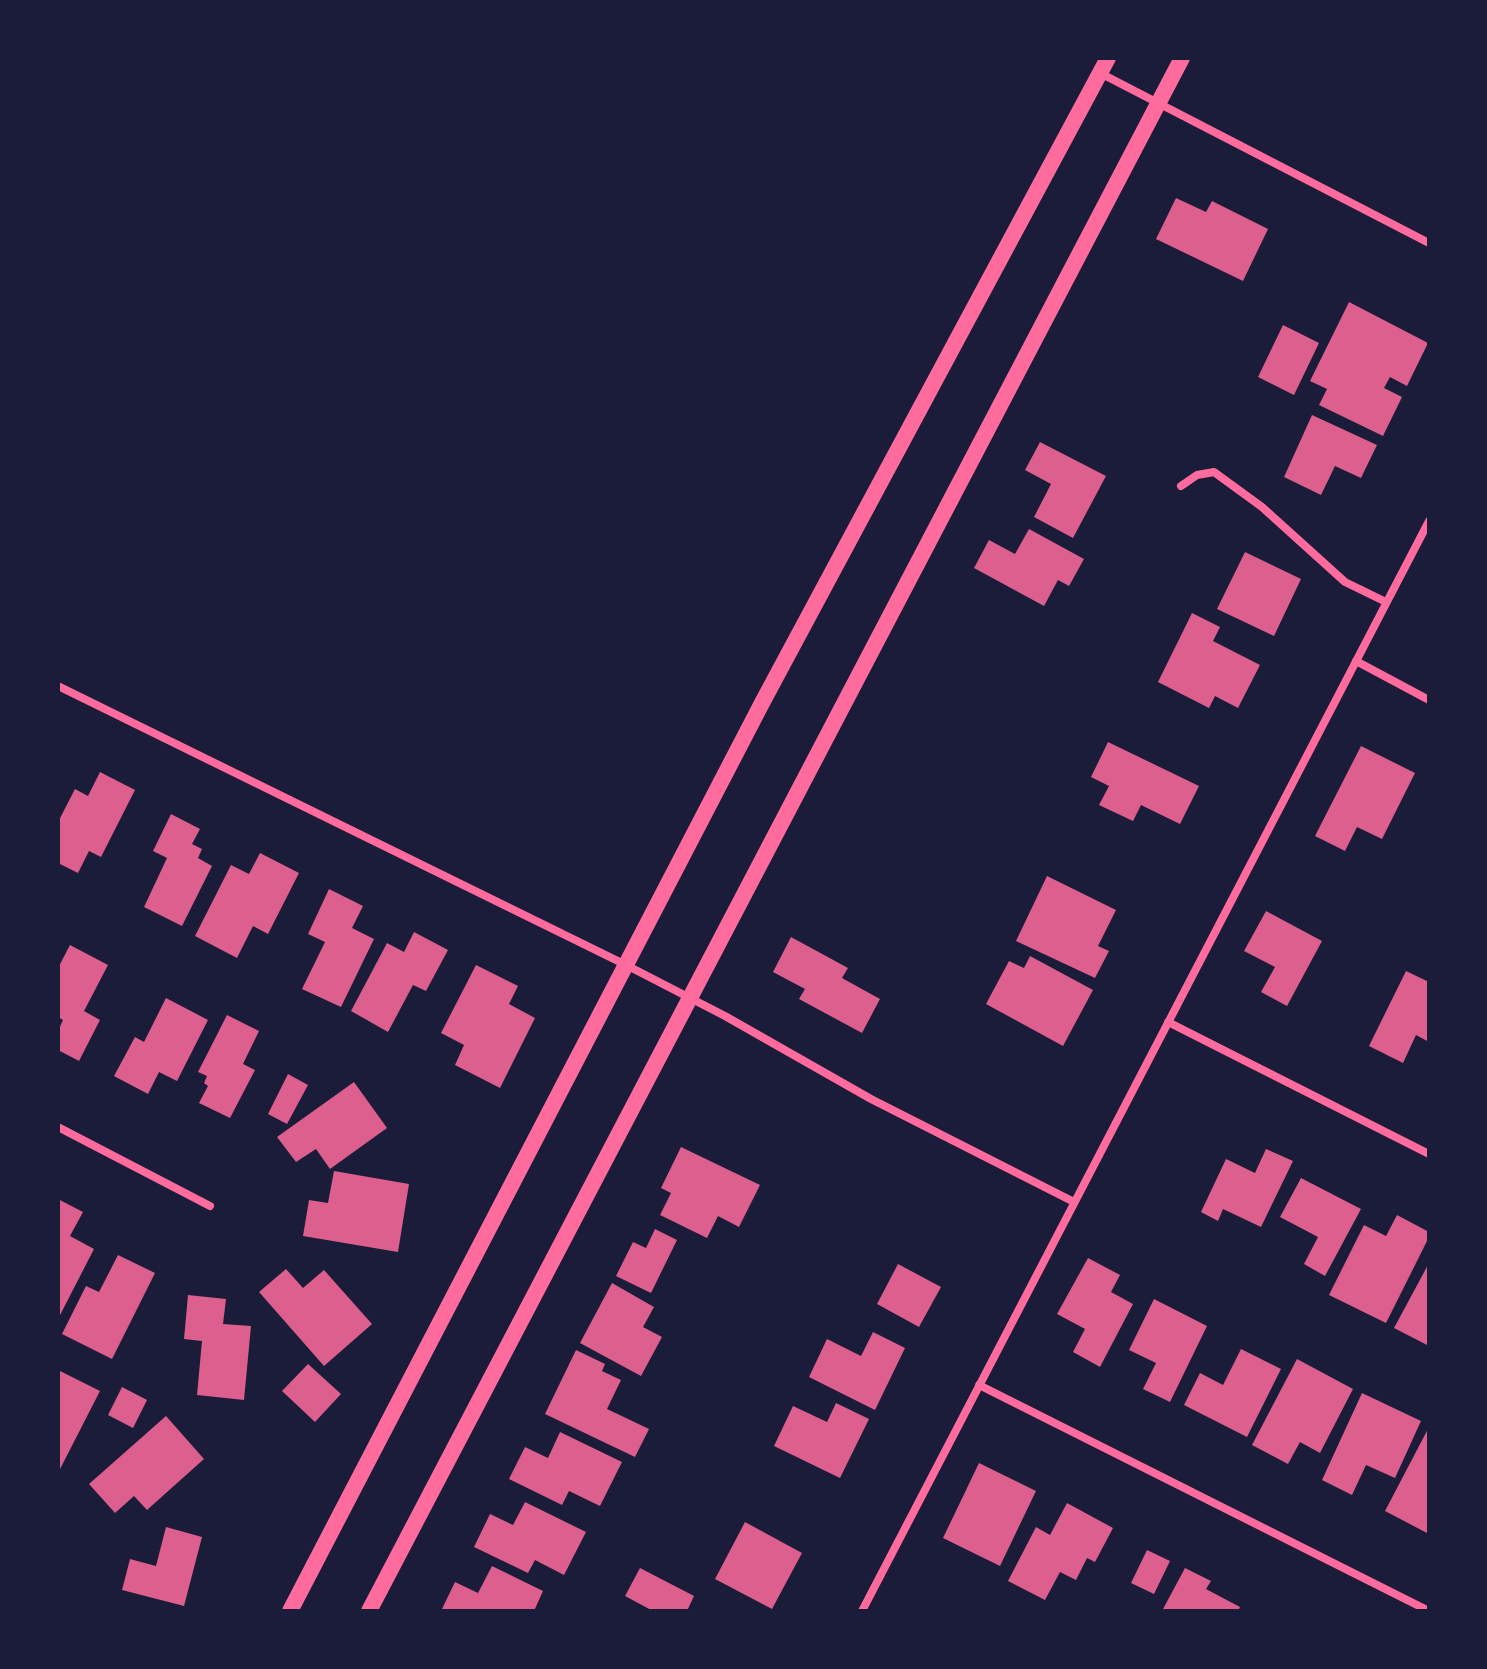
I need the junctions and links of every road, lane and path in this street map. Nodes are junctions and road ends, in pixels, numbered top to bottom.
1 (1182, 58) edge
2 (1104, 65) edge
3 (1158, 102) junction
4 (1429, 243) edge
5 (1181, 486) dead end
6 (1429, 521) edge
7 (1386, 602) junction
8 (1356, 661) junction
9 (58, 686) edge
10 (1429, 700) edge
11 (626, 965) junction
12 (689, 999) junction
13 (1168, 1022) junction
14 (58, 1127) edge
15 (1429, 1154) edge
16 (1074, 1202) junction
17 (210, 1206) dead end
18 (979, 1385) junction
19 (290, 1611) edge
20 (369, 1611) edge
21 (862, 1611) edge
22 (1429, 1611) edge

1 - 3 main road
2 - 3 street
2 - 11 main road
3 - 4 street
3 - 12 main road
5 - 7 street
6 - 7 street
7 - 8 street
8 - 10 street
8 - 13 street
9 - 11 street
11 - 12 street
11 - 19 main road
12 - 16 street
12 - 20 main road
13 - 15 street
13 - 16 street
14 - 17 street
16 - 18 street
18 - 21 street
18 - 22 street

